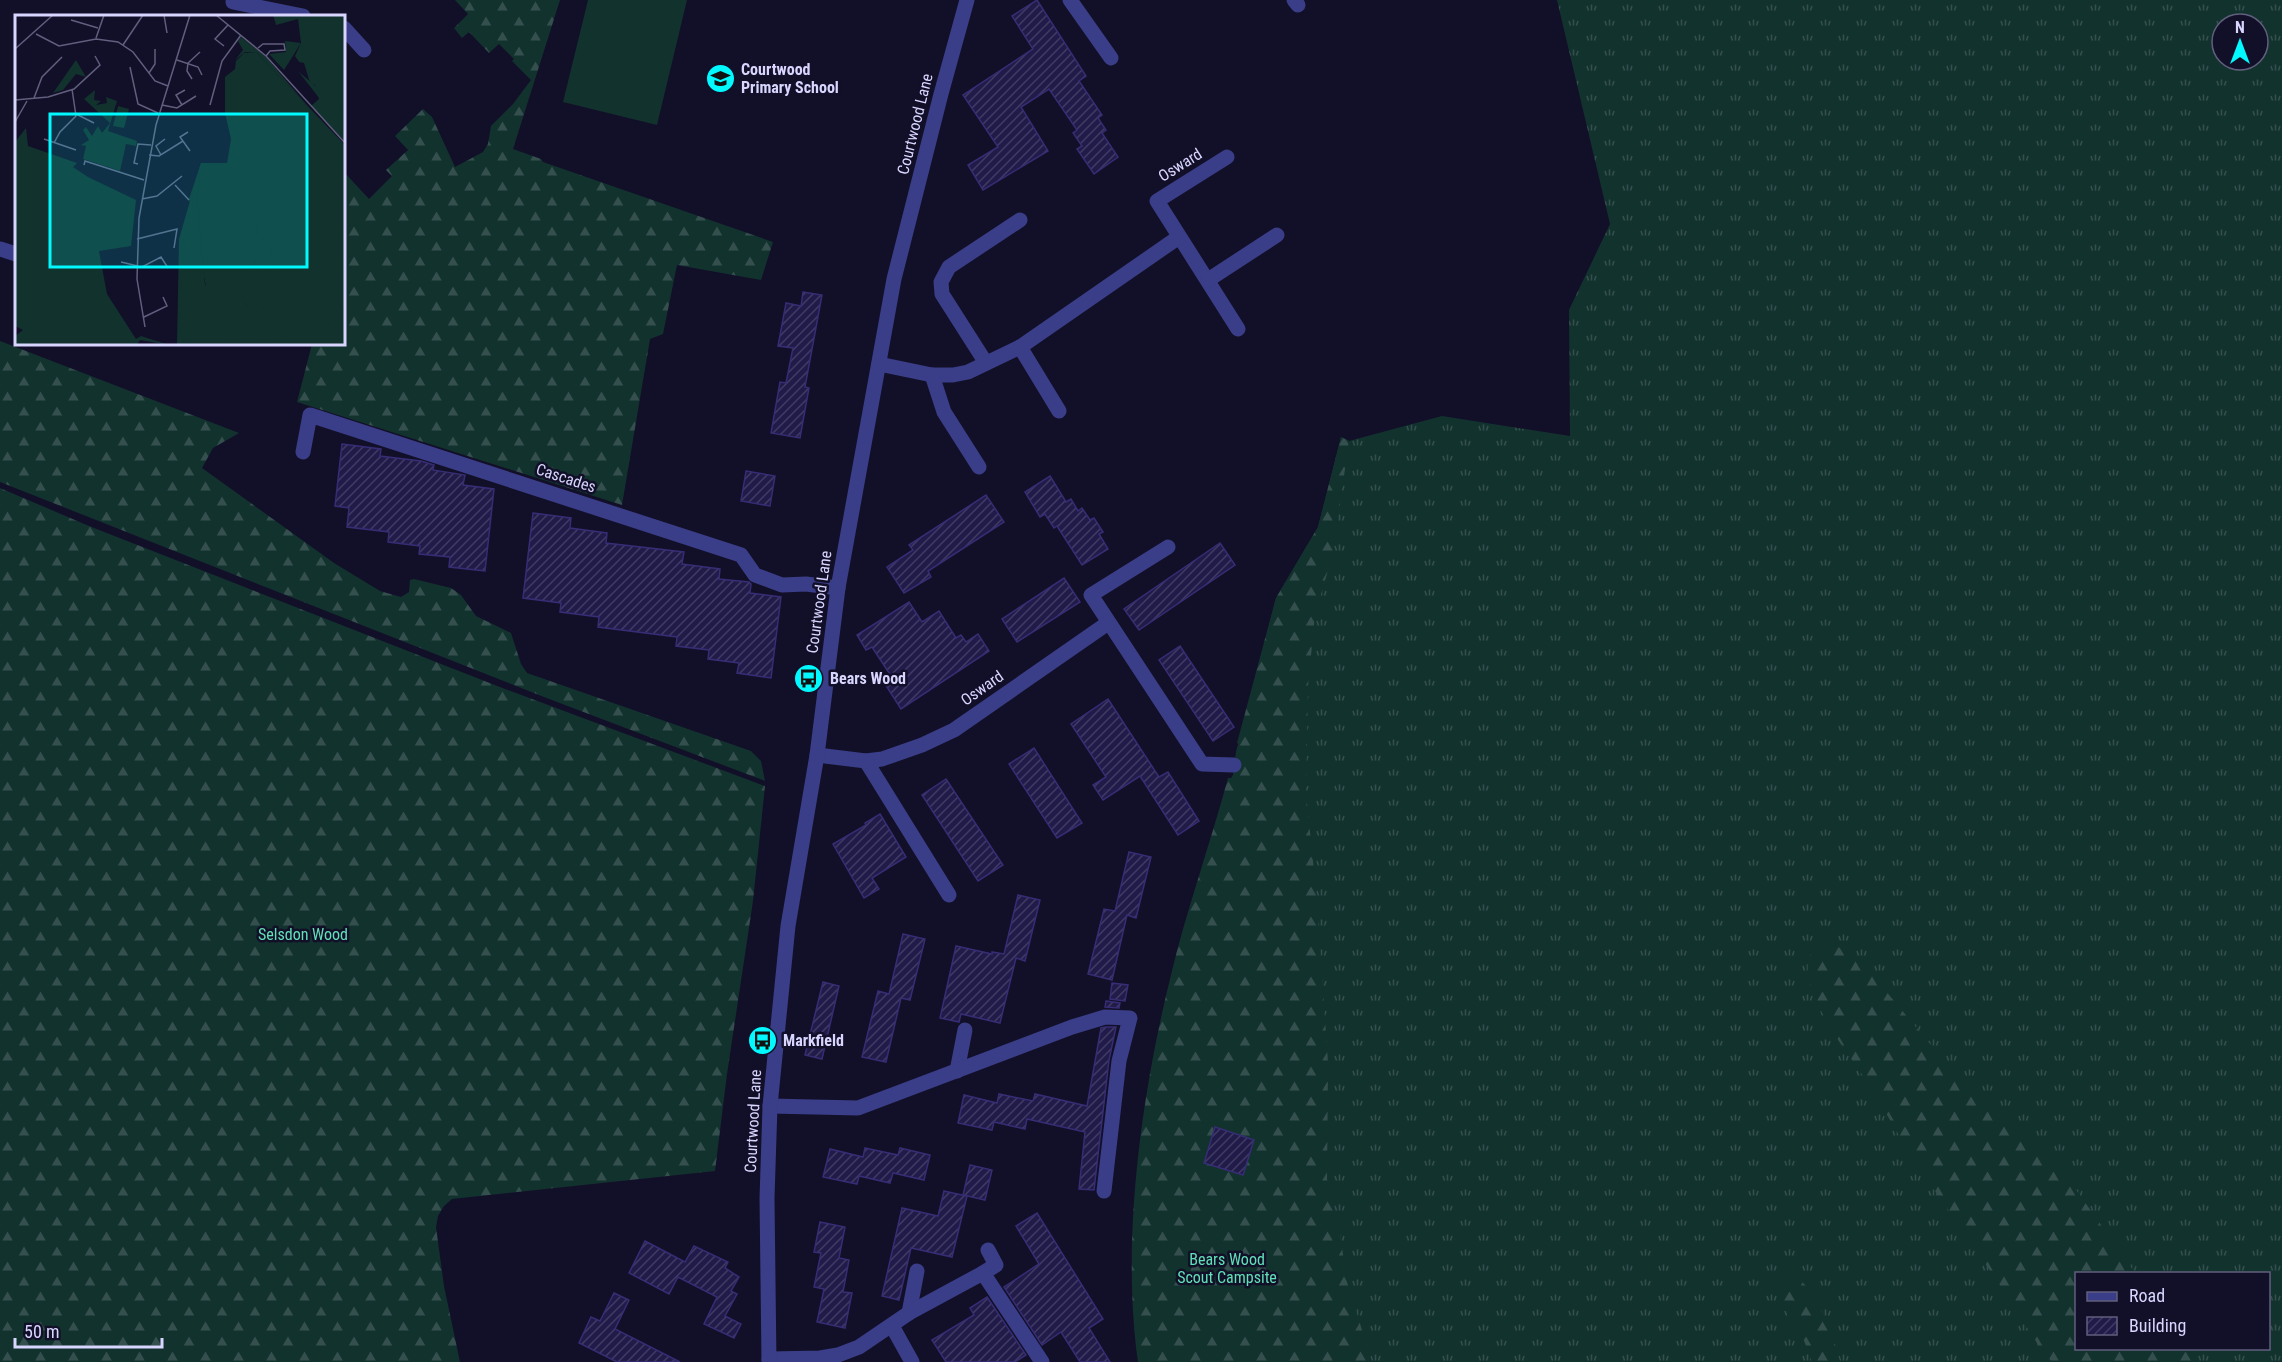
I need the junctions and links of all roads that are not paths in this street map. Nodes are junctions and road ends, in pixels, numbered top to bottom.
1 (967, 0) edge
2 (1070, 0) edge
3 (232, 6) edge
4 (296, 15) edge
5 (345, 29) edge
6 (364, 50) dead end
7 (1111, 58) dead end
8 (1227, 157) dead end
9 (1020, 220) dead end
10 (1277, 235) dead end
11 (1179, 237) junction
12 (0, 249) edge
13 (15, 254) edge
14 (1208, 280) junction
15 (1238, 329) dead end
16 (1020, 347) junction
17 (986, 363) junction
18 (879, 364) junction
19 (932, 375) junction
20 (1059, 411) dead end
21 (303, 452) dead end
22 (979, 467) dead end
23 (1168, 547) dead end
24 (838, 588) junction
25 (1108, 623) junction
26 (817, 755) junction
27 (866, 761) junction
28 (1234, 765) dead end
29 (949, 895) dead end
30 (965, 1030) dead end
31 (957, 1071) junction
32 (770, 1106) junction
33 (1104, 1191) dead end
34 (988, 1250) dead end
35 (917, 1270) dead end
36 (983, 1273) junction
37 (909, 1312) junction
38 (892, 1326) junction
39 (769, 1360) edge
40 (820, 1360) edge
41 (912, 1362) edge
42 (1042, 1362) edge

1 - 18 street, Courtwood Lane
2 - 7 street
3 - 4 street
5 - 6 street
8 - 11 street, Osward
9 - 17 street
10 - 14 street
11 - 14 street, Osward
11 - 16 street
12 - 13 street
14 - 15 street, Osward
16 - 17 street
16 - 20 street
17 - 19 street
18 - 19 street
18 - 24 street, Courtwood Lane
19 - 22 street
21 - 24 street, Cascades
23 - 25 street
24 - 26 street, Courtwood Lane
25 - 27 street, Osward
25 - 28 street
26 - 27 street, Osward
26 - 32 street, Courtwood Lane
27 - 29 street
30 - 31 street
31 - 32 street
31 - 33 street
32 - 39 street, Courtwood Lane
34 - 36 street
35 - 37 street
36 - 37 street
36 - 42 street
37 - 38 street
38 - 40 street
38 - 41 street
39 - 40 street

